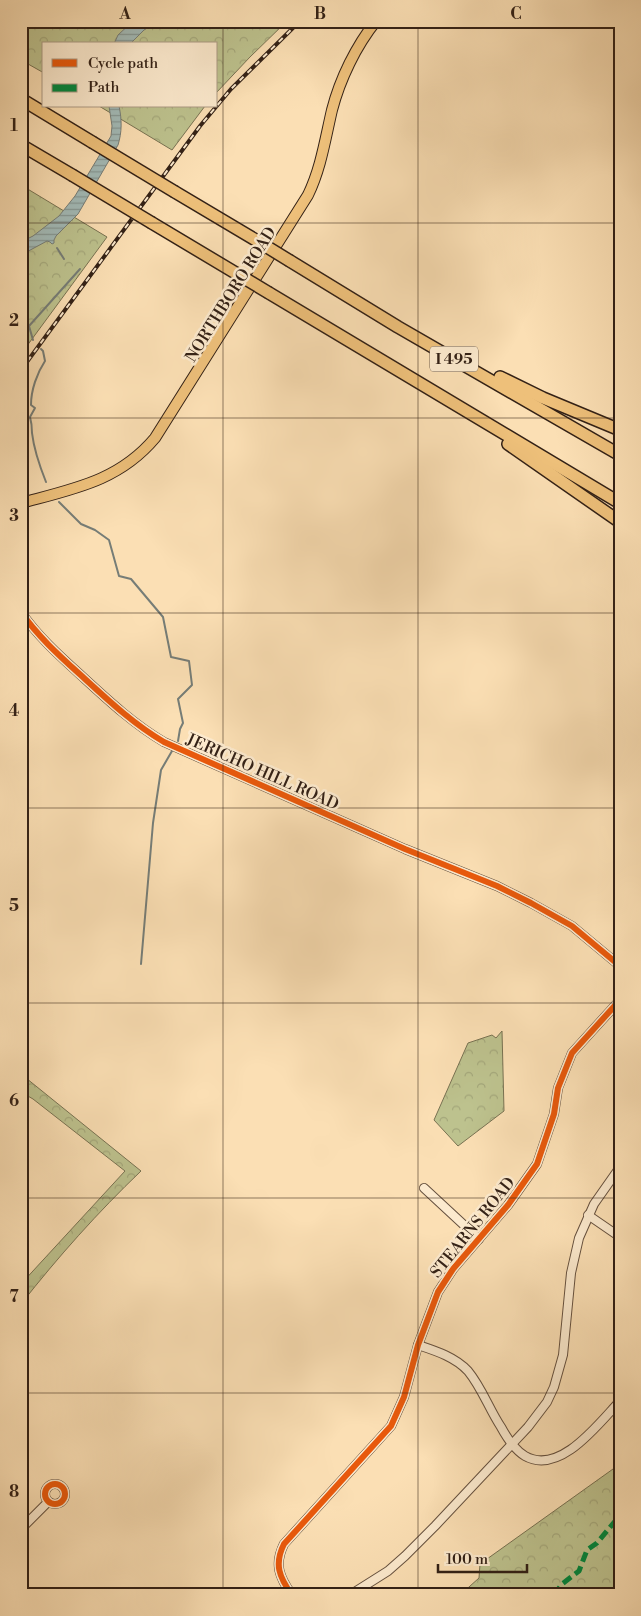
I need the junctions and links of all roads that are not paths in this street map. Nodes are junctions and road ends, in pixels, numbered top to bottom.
1 (376, 21) edge
2 (21, 99) edge
3 (21, 145) edge
4 (398, 327) junction
5 (429, 388) junction
6 (620, 430) edge
7 (620, 455) edge
8 (21, 503) edge
9 (620, 503) edge
10 (620, 522) edge
11 (21, 612) edge
12 (620, 966) edge
13 (620, 1000) edge
14 (620, 1167) edge
15 (21, 1180) edge
16 (424, 1188) dead end
17 (21, 1194) edge
18 (588, 1215) junction
19 (620, 1237) edge
20 (479, 1239) junction
21 (418, 1345) junction
22 (620, 1401) edge
23 (512, 1444) junction
24 (48, 1502) dead end
25 (21, 1529) edge
26 (292, 1595) edge
27 (350, 1595) edge

1 - 8 main road, NORTHBORO ROAD
2 - 4 highway, I 495, bridge
3 - 5 highway, I 495, bridge
4 - 6 highway
4 - 7 highway, I 495
5 - 9 highway, I 495
5 - 10 highway
11 - 12 street, JERICHO HILL ROAD
13 - 20 street, STEARNS ROAD
14 - 18 street
15 - 17 street
16 - 20 street
18 - 19 street
18 - 23 street
20 - 21 street, STEARNS ROAD
21 - 23 street
21 - 26 street, STEARNS ROAD
22 - 23 street
23 - 27 street
24 - 25 street

